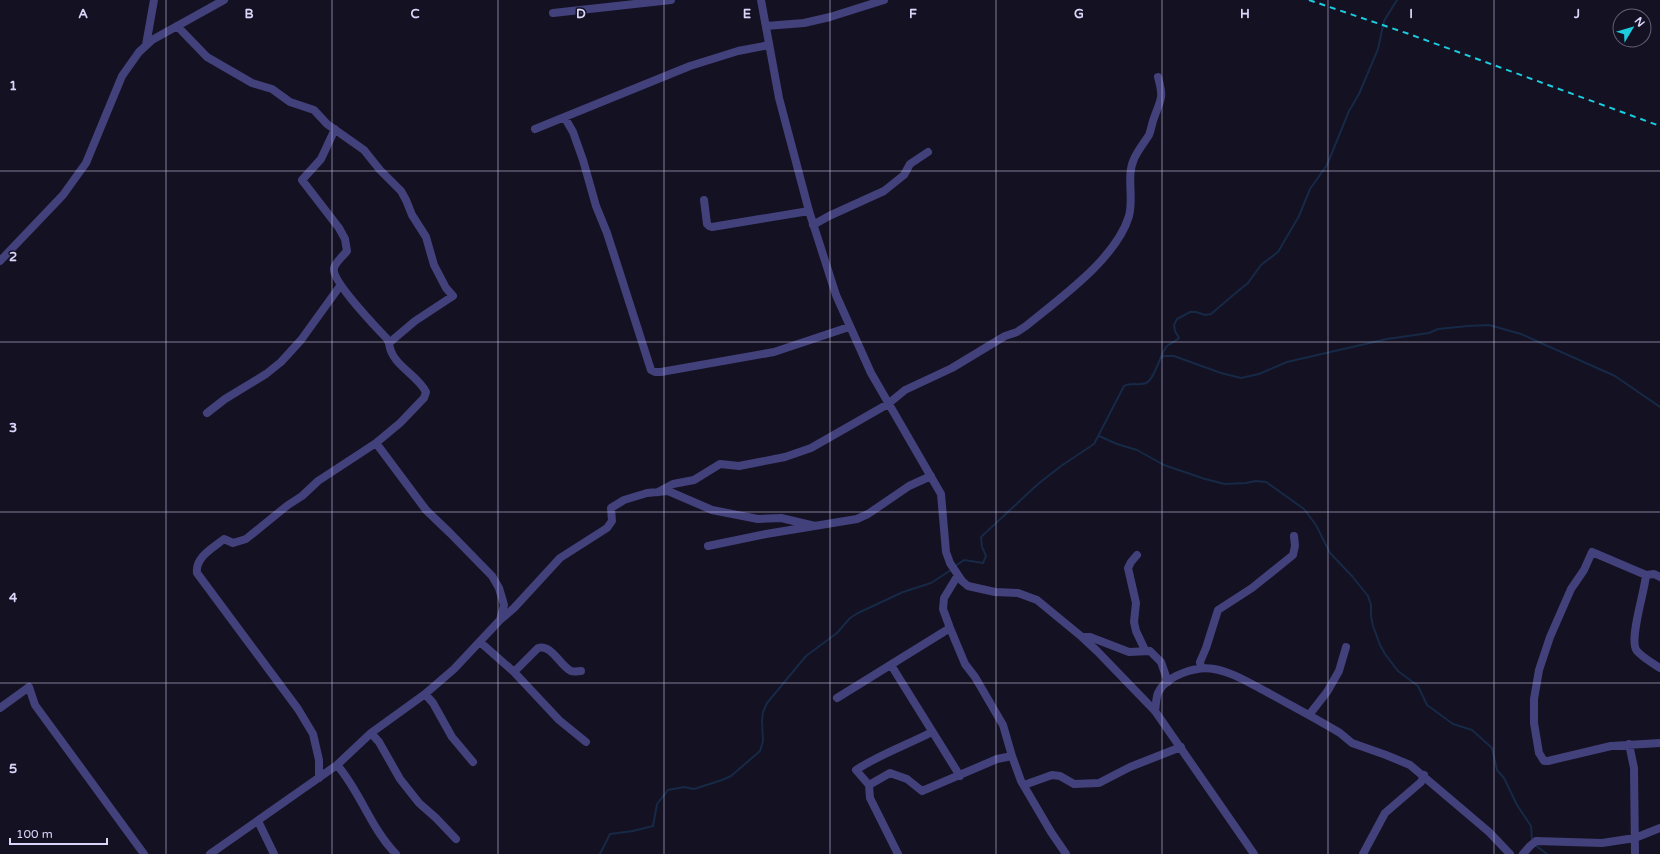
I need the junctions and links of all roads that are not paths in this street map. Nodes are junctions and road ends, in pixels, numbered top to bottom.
1 (154, 0) edge
2 (224, 0) edge
3 (671, 0) edge
4 (760, 0) edge
5 (884, 0) edge
6 (553, 13) dead end
7 (177, 26) junction
8 (766, 26) junction
9 (769, 44) junction
10 (146, 45) junction
11 (1158, 77) dead end
12 (565, 118) junction
13 (335, 129) junction
14 (535, 129) dead end
15 (928, 152) dead end
16 (704, 200) dead end
17 (809, 211) junction
18 (813, 225) junction
19 (0, 261) edge
20 (340, 286) junction
21 (850, 327) junction
22 (389, 344) junction
23 (888, 404) junction
24 (207, 413) dead end
25 (376, 443) junction
26 (931, 476) junction
27 (658, 492) junction
28 (815, 526) junction
29 (1294, 536) dead end
30 (708, 546) dead end
31 (1137, 555) dead end
32 (955, 569) junction
33 (1646, 575) junction
34 (1660, 576) edge
35 (500, 620) junction
36 (950, 628) junction
37 (1082, 637) junction
38 (480, 642) junction
39 (1346, 647) dead end
40 (1145, 650) junction
41 (891, 665) junction
42 (1201, 668) junction
43 (1660, 668) edge
44 (581, 671) dead end
45 (514, 672) junction
46 (1168, 682) junction
47 (425, 694) junction
48 (837, 698) dead end
49 (0, 708) edge
50 (1155, 711) junction
51 (1309, 715) junction
52 (932, 732) junction
53 (371, 733) junction
54 (586, 742) dead end
55 (1660, 743) edge
56 (1629, 744) junction
57 (1181, 747) junction
58 (1012, 756) junction
59 (472, 762) dead end
60 (337, 765) junction
61 (1424, 775) junction
62 (960, 776) junction
63 (319, 778) junction
64 (869, 785) junction
65 (1024, 785) junction
66 (258, 821) junction
67 (1660, 828) edge
68 (1635, 838) junction
69 (456, 839) dead end
70 (144, 854) edge
71 (210, 854) edge
72 (274, 854) edge
73 (396, 854) edge
74 (898, 854) edge
75 (1066, 854) edge
76 (1254, 854) edge
77 (1363, 854) edge
78 (1510, 854) edge
79 (1523, 854) edge
80 (1635, 854) edge

1 - 10 street
2 - 7 street
3 - 6 street
4 - 8 street
5 - 8 street
7 - 10 street
7 - 13 street
8 - 9 street
9 - 12 street
9 - 17 street
10 - 19 street
11 - 23 street
12 - 14 street
12 - 21 street
13 - 20 street
13 - 22 street
15 - 18 street
16 - 17 street
17 - 18 street
18 - 21 street
20 - 22 street
20 - 24 street
21 - 23 street
22 - 25 street
23 - 26 street
23 - 27 street
25 - 35 street
25 - 63 street
26 - 28 street
26 - 32 street
27 - 28 street
27 - 35 street
28 - 30 street
29 - 42 street
31 - 40 street
32 - 36 street
32 - 37 street
33 - 34 street
33 - 43 street
33 - 56 street
35 - 38 street
36 - 41 street
36 - 58 street
37 - 40 street
37 - 50 street
38 - 45 street
38 - 47 street
39 - 51 street
40 - 46 street
41 - 48 street
41 - 52 street
42 - 46 street
42 - 51 street
44 - 45 street
45 - 54 street
46 - 50 street
47 - 53 street
47 - 59 street
49 - 70 street
50 - 57 street
51 - 61 street
52 - 62 street
52 - 64 street
53 - 60 street
53 - 69 street
55 - 56 street
56 - 68 street
57 - 65 street
57 - 76 street
58 - 62 street
58 - 65 street
60 - 63 street
60 - 73 street
61 - 77 street
61 - 78 street
62 - 64 street
63 - 66 street
64 - 74 street
65 - 75 street
66 - 71 street
66 - 72 street
67 - 68 street
68 - 79 street
68 - 80 street

